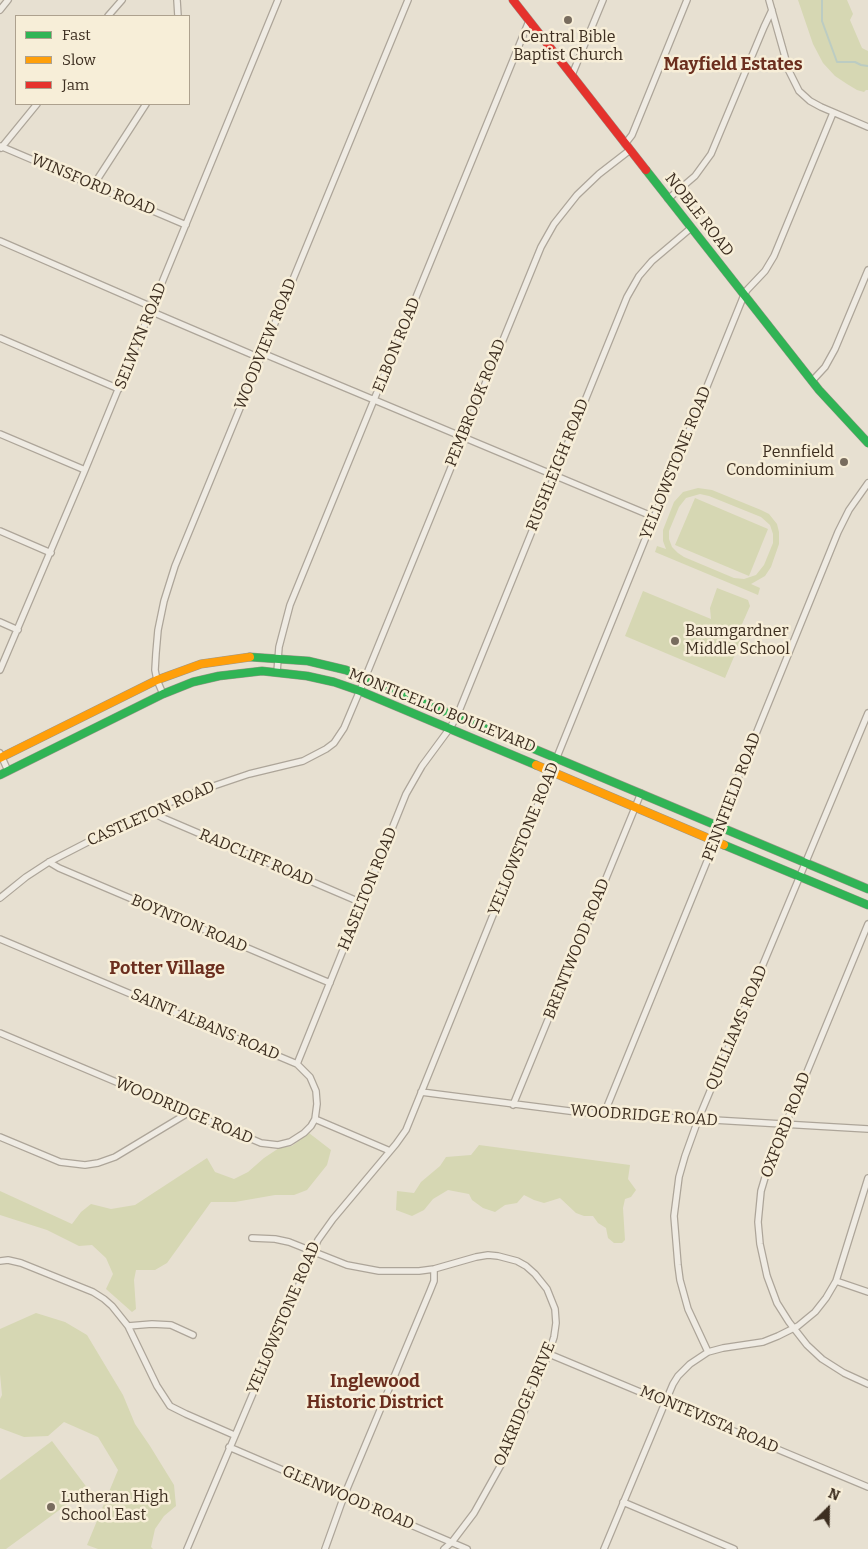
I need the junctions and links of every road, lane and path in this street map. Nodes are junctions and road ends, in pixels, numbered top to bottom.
1 (8, 0) edge
2 (122, 0) edge
3 (176, 0) edge
4 (278, 0) edge
5 (408, 0) edge
6 (513, 0) edge
7 (603, 0) edge
8 (687, 0) edge
9 (769, 0) edge
10 (0, 10) edge
11 (772, 10) junction
12 (109, 15) edge
13 (178, 15) edge
14 (529, 20) junction
15 (572, 75) junction
16 (36, 105) edge
17 (145, 105) edge
18 (833, 113) junction
19 (868, 127) edge
20 (625, 144) junction
21 (1, 147) edge
22 (630, 150) junction
23 (94, 186) junction
24 (668, 199) junction
25 (186, 225) junction
26 (691, 228) junction
27 (0, 241) edge
28 (868, 270) edge
29 (744, 295) junction
30 (151, 309) junction
31 (0, 338) edge
32 (261, 356) junction
33 (812, 381) junction
34 (119, 389) junction
35 (375, 400) junction
36 (0, 434) edge
37 (463, 437) junction
38 (868, 443) edge
39 (85, 470) junction
40 (554, 475) junction
41 (868, 483) edge
42 (654, 517) junction
43 (0, 531) edge
44 (51, 553) junction
45 (0, 622) edge
46 (18, 630) junction
47 (277, 658) junction
48 (0, 670) edge
49 (276, 672) junction
50 (157, 680) junction
51 (363, 684) junction
52 (163, 694) junction
53 (868, 713) edge
54 (453, 722) junction
55 (0, 756) edge
56 (557, 757) junction
57 (8, 771) junction
58 (551, 771) junction
59 (0, 776) edge
60 (641, 793) junction
61 (635, 807) junction
62 (150, 811) junction
63 (718, 826) junction
64 (716, 841) junction
65 (49, 862) junction
66 (806, 862) junction
67 (800, 876) junction
68 (868, 889) edge
69 (0, 898) edge
70 (362, 902) junction
71 (868, 905) edge
72 (868, 924) edge
73 (0, 939) edge
74 (330, 983) junction
75 (0, 1033) edge
76 (297, 1064) junction
77 (421, 1092) junction
78 (513, 1105) junction
79 (188, 1113) junction
80 (604, 1114) junction
81 (315, 1119) junction
82 (698, 1120) junction
83 (785, 1124) junction
84 (868, 1129) edge
85 (0, 1137) edge
86 (390, 1151) junction
87 (868, 1178) edge
88 (865, 1199) edge
89 (252, 1238) dead end
90 (312, 1252) junction
91 (0, 1261) edge
92 (434, 1269) junction
93 (836, 1281) junction
94 (868, 1292) edge
95 (128, 1326) junction
96 (794, 1329) junction
97 (193, 1335) dead end
98 (708, 1352) junction
99 (549, 1354) junction
100 (868, 1384) edge
101 (665, 1402) junction
102 (234, 1435) junction
103 (229, 1447) junction
104 (868, 1487) edge
105 (344, 1496) junction
106 (623, 1502) junction
107 (452, 1542) junction
108 (187, 1549) edge
109 (324, 1549) edge
110 (444, 1549) edge
111 (467, 1549) edge
112 (604, 1549) edge
113 (734, 1549) edge

1 - 10 street
2 - 12 street
3 - 13 street
4 - 25 street, SELWYN ROAD
5 - 32 street, WOODVIEW ROAD
6 - 14 main road, NOBLE ROAD
7 - 15 street
8 - 20 street
9 - 11 street
11 - 18 street
11 - 24 street
14 - 15 main road, NOBLE ROAD
14 - 35 street, ELBON ROAD
15 - 20 main road, NOBLE ROAD
16 - 21 street
17 - 23 street
18 - 19 street
18 - 29 street, YELLOWSTONE ROAD
20 - 22 main road, NOBLE ROAD
21 - 23 street, WINSFORD ROAD
22 - 24 main road, NOBLE ROAD
22 - 37 street, PEMBROOK ROAD
23 - 25 street, WINSFORD ROAD
24 - 26 main road, NOBLE ROAD
25 - 30 street, SELWYN ROAD
26 - 29 main road, NOBLE ROAD
26 - 40 street, RUSHLEIGH ROAD
27 - 30 street
28 - 33 street
29 - 33 main road, NOBLE ROAD
29 - 42 street, YELLOWSTONE ROAD
30 - 32 street
30 - 34 street, SELWYN ROAD
31 - 34 street
32 - 35 street
32 - 50 street, WOODVIEW ROAD
33 - 38 main road, NOBLE ROAD
34 - 39 street, SELWYN ROAD
35 - 37 street
35 - 47 street, ELBON ROAD
36 - 39 street
37 - 40 street
37 - 51 street, PEMBROOK ROAD
39 - 44 street, SELWYN ROAD
40 - 42 street
40 - 54 street, RUSHLEIGH ROAD
41 - 63 street, PENNFIELD ROAD
42 - 56 street, YELLOWSTONE ROAD
43 - 44 street
44 - 46 street, SELWYN ROAD
45 - 46 street
46 - 48 street, SELWYN ROAD
47 - 49 street, ELBON ROAD
47 - 50 main road, MONTICELLO BOULEVARD
47 - 51 main road, MONTICELLO BOULEVARD
49 - 51 main road, MONTICELLO BOULEVARD
49 - 52 main road, MONTICELLO BOULEVARD
50 - 52 street, WOODVIEW ROAD
50 - 55 main road, MONTICELLO BOULEVARD
51 - 54 main road, MONTICELLO BOULEVARD
51 - 54 main road, MONTICELLO BOULEVARD
51 - 62 street, CASTLETON ROAD
52 - 57 main road, MONTICELLO BOULEVARD
53 - 66 street, QUILLIAMS ROAD
54 - 56 main road, MONTICELLO BOULEVARD
54 - 58 main road, MONTICELLO BOULEVARD
54 - 70 street, HASELTON ROAD
55 - 57 street
56 - 58 street, YELLOWSTONE ROAD
56 - 60 main road, MONTICELLO BOULEVARD
57 - 59 main road, MONTICELLO BOULEVARD
58 - 61 main road, MONTICELLO BOULEVARD
58 - 77 street, YELLOWSTONE ROAD
60 - 61 street, BRENTWOOD ROAD
60 - 63 main road, MONTICELLO BOULEVARD
61 - 64 main road, MONTICELLO BOULEVARD
61 - 78 street, BRENTWOOD ROAD
62 - 65 street, CASTLETON ROAD
62 - 70 street, RADCLIFF ROAD
63 - 64 street, PENNFIELD ROAD
63 - 66 main road, MONTICELLO BOULEVARD
64 - 67 main road, MONTICELLO BOULEVARD
64 - 80 street, PENNFIELD ROAD
65 - 69 street, CASTLETON ROAD
65 - 74 street, BOYNTON ROAD
66 - 67 street, QUILLIAMS ROAD
66 - 68 main road, MONTICELLO BOULEVARD
67 - 71 main road, MONTICELLO BOULEVARD
67 - 82 street, QUILLIAMS ROAD
70 - 74 street, HASELTON ROAD
72 - 83 street, OXFORD ROAD
73 - 76 street, SAINT ALBANS ROAD
74 - 76 street, HASELTON ROAD
75 - 79 street, WOODRIDGE ROAD
76 - 81 street, SAINT ALBANS ROAD
77 - 78 street, WOODRIDGE ROAD
77 - 86 street, YELLOWSTONE ROAD
78 - 80 street, WOODRIDGE ROAD
79 - 81 street, WOODRIDGE ROAD
79 - 85 street
80 - 82 street, WOODRIDGE ROAD
81 - 86 street
82 - 83 street, WOODRIDGE ROAD
82 - 98 street, QUILLIAMS ROAD
83 - 84 street, WOODRIDGE ROAD
83 - 96 street, OXFORD ROAD
86 - 90 street, YELLOWSTONE ROAD
87 - 88 street
88 - 93 street
89 - 90 street, OAKRIDGE DRIVE
90 - 92 street, OAKRIDGE DRIVE
90 - 102 street, YELLOWSTONE ROAD
91 - 95 street
92 - 99 street, OAKRIDGE DRIVE
92 - 105 street
93 - 94 street
93 - 96 street
95 - 97 street
95 - 102 street
96 - 98 street
96 - 100 street, OXFORD ROAD
98 - 101 street
99 - 101 street, MONTEVISTA ROAD
99 - 107 street, OAKRIDGE DRIVE
101 - 104 street, MONTEVISTA ROAD
101 - 106 street
102 - 103 street, YELLOWSTONE ROAD
103 - 105 street, GLENWOOD ROAD
103 - 108 street, YELLOWSTONE ROAD
105 - 107 street, GLENWOOD ROAD
105 - 109 street
106 - 112 street
106 - 113 street
107 - 110 street, OAKRIDGE DRIVE
107 - 111 street, GLENWOOD ROAD

